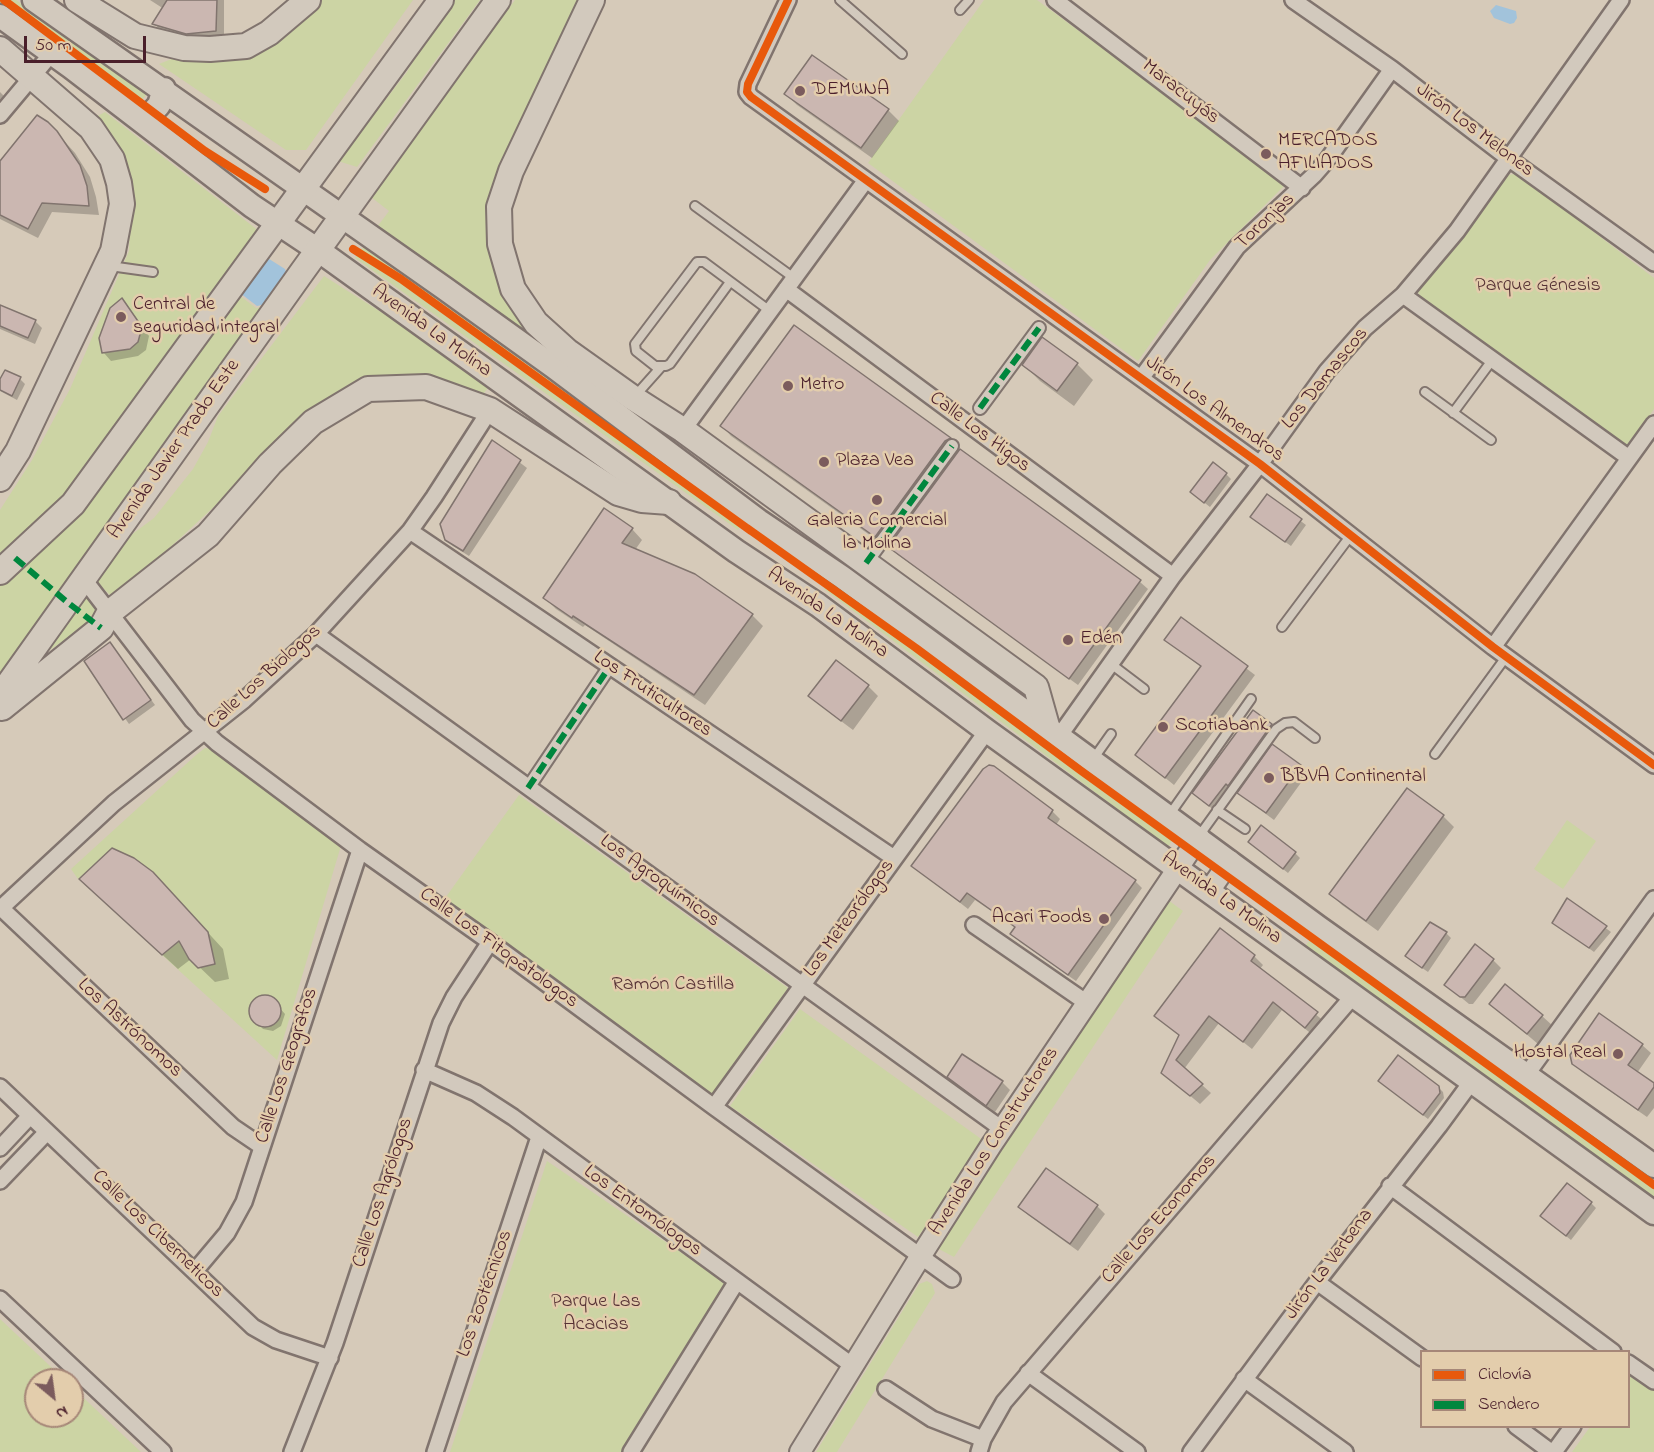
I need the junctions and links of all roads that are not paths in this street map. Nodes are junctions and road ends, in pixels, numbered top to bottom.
1 (34, 0) edge
2 (308, 0) edge
3 (441, 0) edge
4 (498, 0) edge
5 (592, 0) edge
6 (788, 0) edge
7 (840, 0) edge
8 (969, 0) edge
9 (1055, 0) edge
10 (1293, 0) edge
11 (1621, 0) edge
12 (81, 1) edge
13 (960, 10) dead end
14 (0, 16) edge
15 (0, 49) edge
16 (52, 52) junction
17 (902, 54) dead end
18 (1392, 69) junction
19 (32, 76) junction
20 (164, 89) junction
21 (0, 115) edge
22 (140, 120) junction
23 (1509, 158) junction
24 (866, 180) junction
25 (1302, 188) junction
26 (305, 189) junction
27 (694, 206) dead end
28 (343, 216) junction
29 (278, 223) junction
30 (318, 250) junction
31 (1654, 264) edge
32 (106, 266) junction
33 (153, 272) dead end
34 (730, 282) junction
35 (790, 283) junction
36 (1403, 295) junction
37 (770, 311) junction
38 (1039, 328) dead end
39 (1493, 359) junction
40 (661, 367) junction
41 (1142, 377) junction
42 (1425, 392) dead end
43 (626, 407) junction
44 (980, 408) dead end
45 (490, 410) junction
46 (1454, 413) junction
47 (1654, 424) edge
48 (683, 430) junction
49 (1491, 440) dead end
50 (952, 446) dead end
51 (1629, 458) junction
52 (1260, 464) junction
53 (740, 471) junction
54 (0, 479) edge
55 (669, 502) junction
56 (410, 531) junction
57 (777, 533) junction
58 (1351, 535) junction
59 (866, 563) junction
60 (2, 568) edge
61 (1173, 576) junction
62 (842, 577) junction
63 (83, 578) junction
64 (818, 605) junction
65 (110, 613) junction
66 (1282, 627) dead end
67 (316, 634) junction
68 (1493, 647) junction
69 (1506, 657) junction
70 (1111, 664) junction
71 (610, 666) junction
72 (1144, 689) dead end
73 (0, 696) edge
74 (1251, 699) dead end
75 (0, 710) edge
76 (987, 731) junction
77 (1054, 731) junction
78 (204, 732) junction
79 (1111, 735) dead end
80 (1315, 738) dead end
81 (1435, 754) dead end
82 (1093, 759) junction
83 (1654, 765) edge
84 (528, 788) junction
85 (1217, 810) junction
86 (1169, 815) junction
87 (1245, 829) dead end
88 (1198, 837) junction
89 (360, 850) junction
90 (894, 858) junction
91 (1230, 861) junction
92 (1177, 867) junction
93 (1209, 891) junction
94 (1654, 900) edge
95 (1, 909) edge
96 (974, 925) dead end
97 (1318, 927) junction
98 (490, 942) junction
99 (1299, 957) junction
100 (802, 985) junction
101 (1353, 995) junction
102 (1087, 1002) junction
103 (424, 1070) junction
104 (1527, 1074) junction
105 (1472, 1081) junction
106 (0, 1087) edge
107 (714, 1107) junction
108 (30, 1116) junction
109 (1002, 1129) junction
110 (48, 1132) junction
111 (539, 1137) junction
112 (261, 1146) junction
113 (0, 1148) edge
114 (1654, 1166) edge
115 (0, 1181) edge
116 (1390, 1186) junction
117 (1654, 1213) edge
118 (920, 1257) junction
119 (195, 1271) junction
120 (952, 1279) dead end
121 (737, 1281) junction
122 (1317, 1282) junction
123 (0, 1299) edge
124 (1610, 1350) edge
125 (1420, 1357) edge
126 (330, 1358) junction
127 (1630, 1364) edge
128 (853, 1366) junction
129 (1028, 1373) junction
130 (1244, 1379) junction
131 (1654, 1381) edge
132 (886, 1389) dead end
133 (1519, 1428) edge
134 (1571, 1428) edge
135 (981, 1445) edge
136 (163, 1452) edge
137 (292, 1452) edge
138 (435, 1452) edge
139 (631, 1452) edge
140 (800, 1452) edge
141 (1137, 1452) edge
142 (1191, 1452) edge
143 (1345, 1452) edge
144 (1552, 1452) edge

1 - 20 main road, Avenida La Molina
2 - 12 main road
3 - 26 main road
4 - 28 main road, Avenida Javier Prado Este
5 - 43 main road
6 - 24 street, Jirón Los Almendros
7 - 17 lane
8 - 13 lane
9 - 25 street, Maracuyás
10 - 18 street, Jirón Los Melones
11 - 23 street, Los Damascos
14 - 16 main road, Avenida La Molina
15 - 19 main road
16 - 19 street
16 - 22 main road, Avenida La Molina
18 - 23 street, Jirón Los Melones
18 - 25 street, Toronjas
19 - 21 street
19 - 32 main road
20 - 22 main road
20 - 26 main road, Avenida La Molina
22 - 29 main road, Avenida La Molina
23 - 31 street, Jirón Los Melones
23 - 36 street, Los Damascos
24 - 35 street
24 - 41 street, Jirón Los Almendros
25 - 41 street, Toronjas
26 - 28 main road, Avenida La Molina
26 - 29 main road
27 - 35 lane
28 - 30 main road, Avenida Javier Prado Este
28 - 43 main road, Avenida La Molina
29 - 30 main road, Avenida La Molina
29 - 60 main road
30 - 55 main road, Avenida La Molina
30 - 63 main road, Avenida Javier Prado Este
32 - 33 lane
32 - 54 main road
34 - 37 lane
34 - 40 lane
34 - 40 lane
35 - 37 street
35 - 61 street, Calle Los Higos
36 - 39 street
36 - 52 street, Los Damascos
37 - 48 street
38 - 44 street
39 - 46 lane
39 - 51 street
40 - 43 lane
41 - 52 street, Jirón Los Almendros
42 - 46 lane
43 - 48 main road
43 - 57 main road, Avenida La Molina
45 - 55 main road
45 - 56 street, Calle Los Biologos
45 - 65 main road
46 - 49 lane
47 - 51 street
48 - 53 main road
50 - 59 street
51 - 68 street
52 - 58 street, Jirón Los Almendros
52 - 61 street, Los Damascos
53 - 57 main road
53 - 59 main road
55 - 64 main road, Avenida La Molina
56 - 67 street, Calle Los Biologos
56 - 71 street, Los Fruticultores
57 - 62 main road, Avenida La Molina
58 - 66 lane
58 - 68 street, Jirón Los Almendros
59 - 77 main road
61 - 70 street, Los Damascos
62 - 64 main road
62 - 77 main road, Avenida La Molina
63 - 65 street, Calle Los Fitopatologos
63 - 73 main road, Avenida Javier Prado Este
64 - 76 main road, Avenida La Molina
65 - 75 main road
65 - 78 street, Calle Los Fitopatologos
67 - 78 street, Calle Los Biologos
67 - 84 street, Los Agroquímicos
68 - 69 street, Jirón Los Almendros
69 - 81 lane
69 - 83 street, Jirón Los Almendros
70 - 72 lane
70 - 77 street, Los Damascos
71 - 84 street
71 - 90 street, Los Fruticultores
74 - 86 lane
76 - 90 street, Los Meteorólogos
76 - 92 main road, Avenida La Molina
77 - 82 main road, Avenida La Molina
78 - 89 street, Calle Los Fitopatologos
78 - 95 street, Calle Los Biologos
79 - 82 lane
80 - 85 lane
82 - 86 main road, Avenida La Molina
84 - 100 street, Los Agroquímicos
85 - 87 lane
85 - 88 lane
86 - 88 main road, Avenida La Molina
88 - 91 main road, Avenida La Molina
88 - 92 street, Avenida Los Constructores
89 - 98 street, Calle Los Fitopatologos
89 - 112 street, Calle Los Geografos
90 - 100 street, Los Meteorólogos
91 - 93 street
91 - 97 main road, Avenida La Molina
92 - 93 main road, Avenida La Molina
92 - 102 street, Avenida Los Constructores
93 - 99 main road, Avenida La Molina
94 - 104 street
95 - 112 street, Los Astrónomos
96 - 102 street
97 - 99 main road
97 - 104 main road, Avenida La Molina
98 - 103 street, Calle Los Agrólogos
98 - 107 street, Calle Los Fitopatologos
99 - 101 main road, Avenida La Molina
100 - 107 street, Los Meteorólogos
100 - 109 street, Los Agroquímicos
101 - 105 main road, Avenida La Molina
101 - 129 street, Calle Los Economos
102 - 109 street, Avenida Los Constructores
103 - 111 street, Los Entomólogos
103 - 126 street, Calle Los Agrólogos
104 - 114 main road, Avenida La Molina
105 - 116 street, Jirón La Verbena
105 - 117 main road, Avenida La Molina
106 - 108 street, Calle Los Ciberneticos
107 - 118 street, Calle Los Fitopatologos
108 - 110 street, Calle Los Ciberneticos
108 - 113 street
109 - 118 street, Avenida Los Constructores
110 - 115 street
110 - 119 street, Calle Los Ciberneticos
111 - 121 street, Los Entomólogos
111 - 138 street, Los Zootécnicos
112 - 119 street, Calle Los Geografos
116 - 122 street, Jirón La Verbena
116 - 124 street
118 - 120 street, Calle Los Fitopatologos
118 - 128 street, Avenida Los Constructores
119 - 126 street, Calle Los Ciberneticos
121 - 128 street, Los Entomólogos
121 - 139 street
122 - 125 street
122 - 130 street, Jirón La Verbena
123 - 136 street
126 - 137 street, Calle Los Agrólogos
127 - 131 street
128 - 140 street, Avenida Los Constructores
129 - 135 street, Calle Los Economos
129 - 141 street
130 - 142 street, Jirón La Verbena
130 - 143 street
132 - 135 street
133 - 144 street
134 - 144 street

